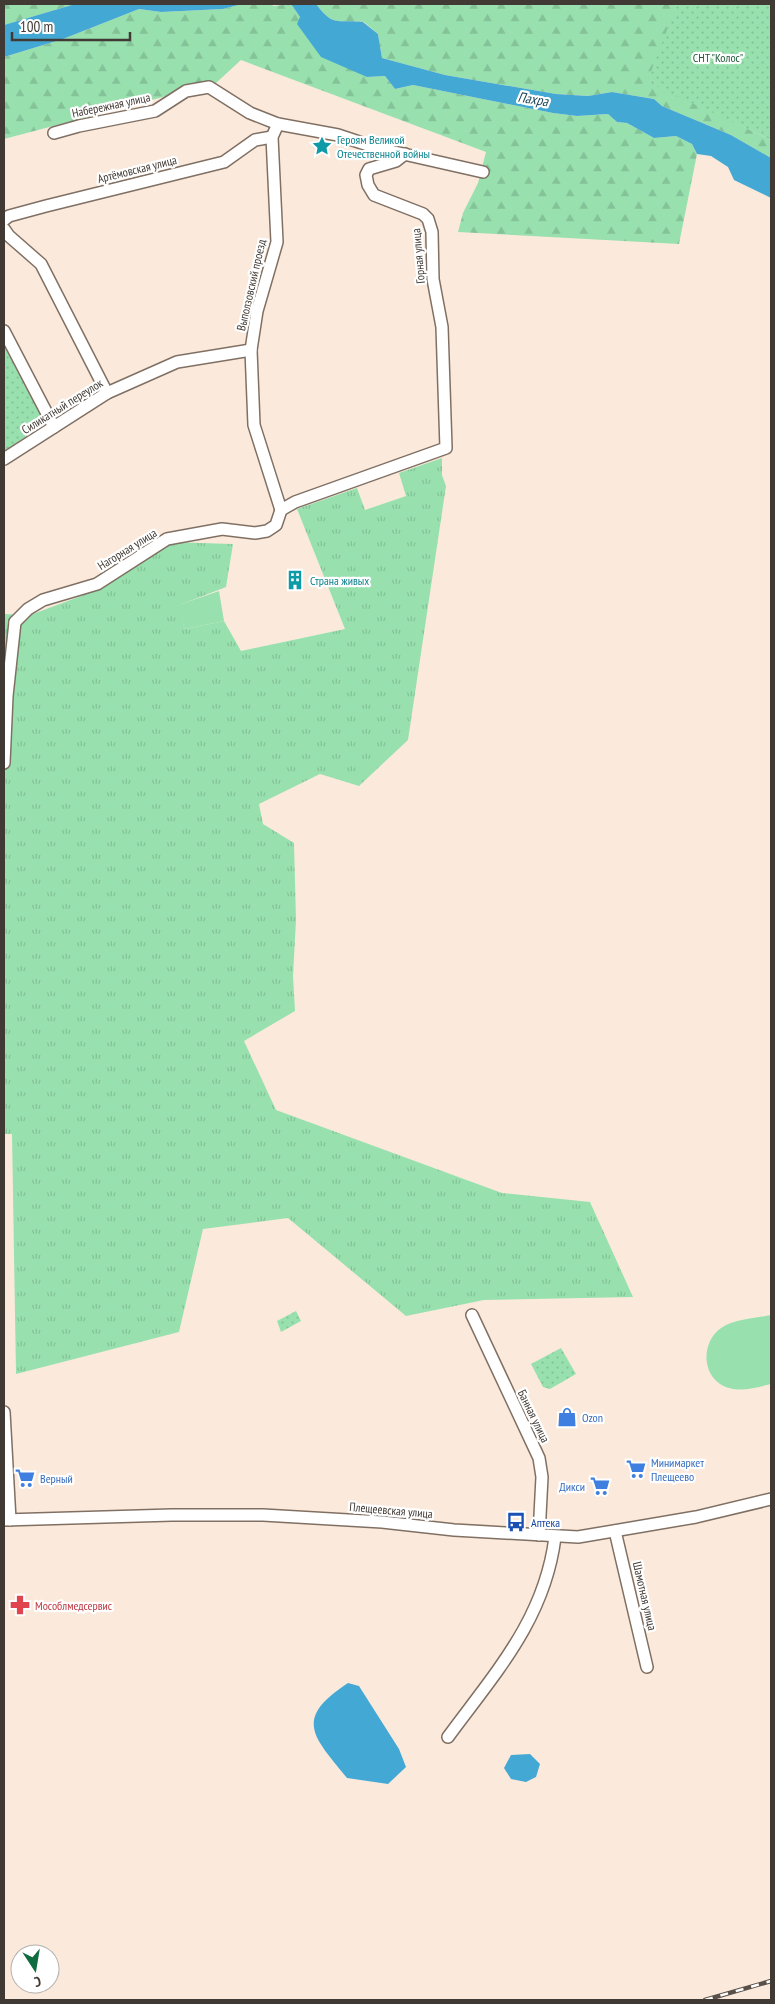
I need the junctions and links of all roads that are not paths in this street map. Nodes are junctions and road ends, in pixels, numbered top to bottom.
1 (278, 124) junction
2 (54, 133) dead end
3 (272, 137) junction
4 (405, 154) junction
5 (483, 172) dead end
6 (4, 220) edge
7 (4, 228) edge
8 (4, 331) edge
9 (251, 350) junction
10 (107, 393) junction
11 (54, 427) junction
12 (4, 459) edge
13 (281, 510) junction
14 (4, 618) edge
15 (15, 622) junction
16 (4, 763) edge
17 (472, 1315) dead end
18 (4, 1412) edge
19 (771, 1499) edge
20 (7, 1520) edge
21 (615, 1531) junction
22 (539, 1535) junction
23 (555, 1537) junction
24 (647, 1667) dead end
25 (448, 1737) dead end

1 - 2 street, Набережная улица
1 - 3 street, Выползовский проезд
1 - 4 street, Набережная улица
3 - 6 street, Артёмовская улица
3 - 9 street, Выползовский проезд
4 - 5 street, Набережная улица
4 - 13 street, Горная улица
7 - 10 street
8 - 11 street
9 - 10 street, Силикатный переулок
9 - 13 street, Выползовский проезд
10 - 11 street, Силикатный переулок
11 - 12 street, Силикатный переулок
13 - 15 street, Нагорная улица
14 - 15 street
15 - 16 street
17 - 22 street, Банная улица
18 - 20 street
19 - 21 street, Плещеевская улица
20 - 22 street, Плещеевская улица
21 - 23 street, Плещеевская улица
21 - 24 street, Шамотная улица
22 - 23 street, Плещеевская улица
23 - 25 street

